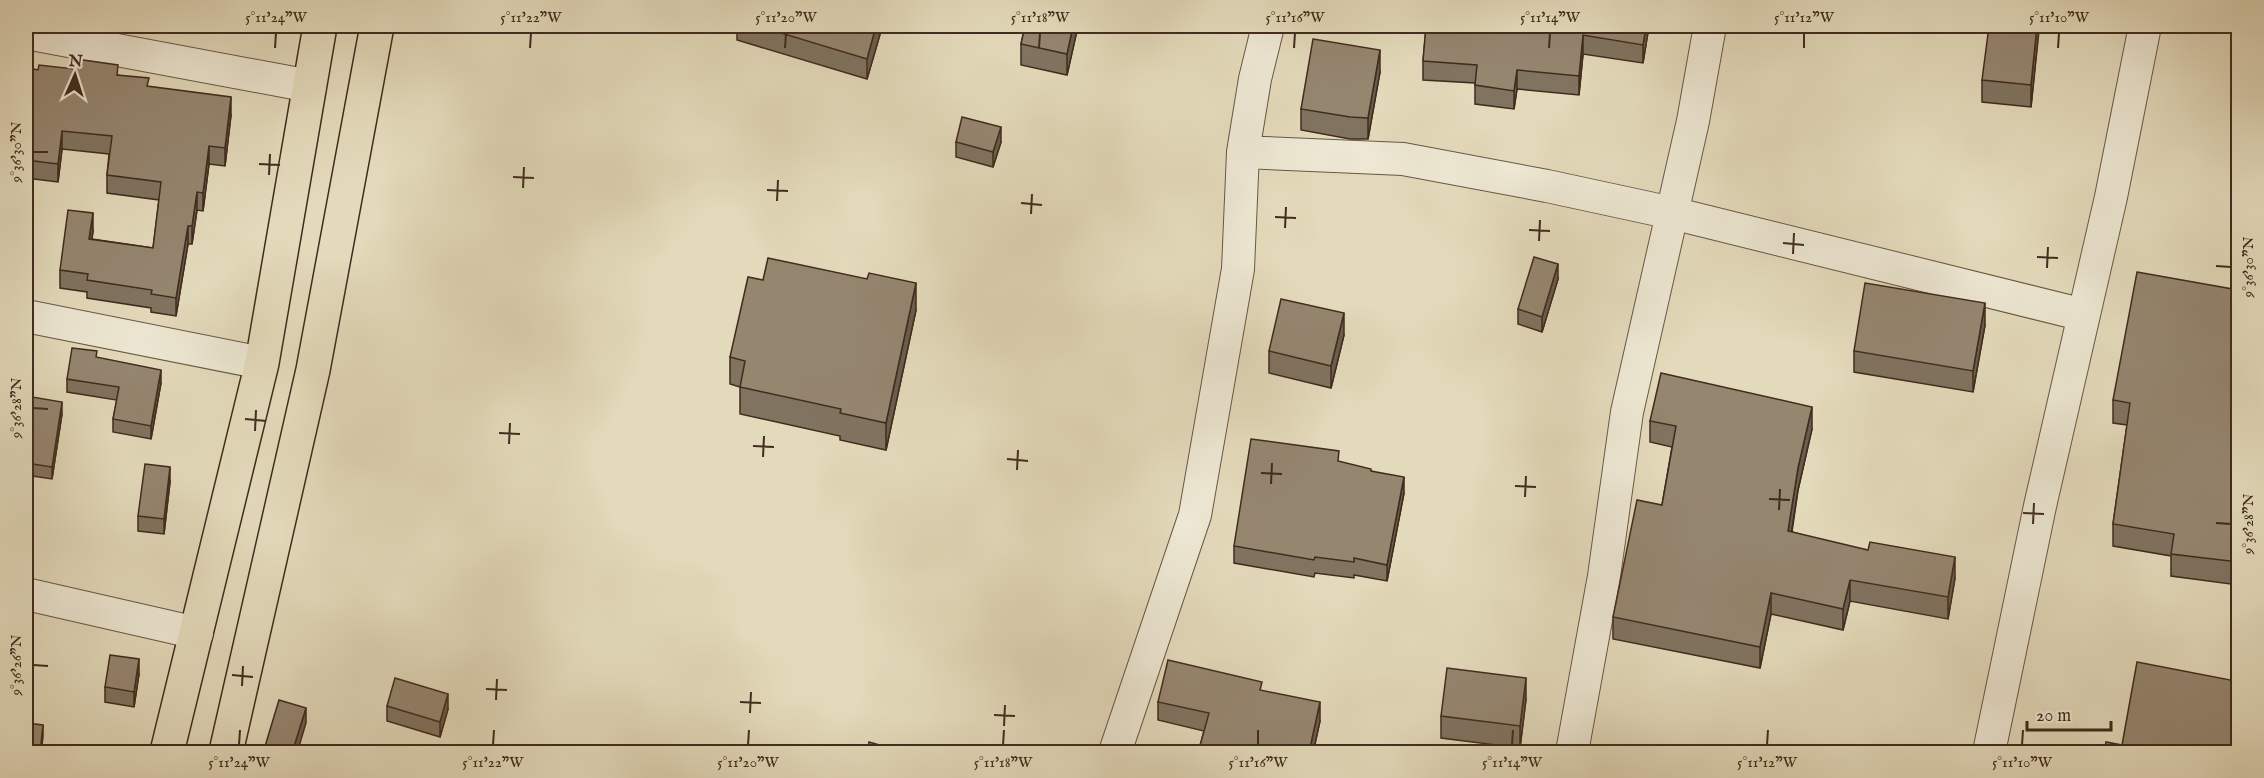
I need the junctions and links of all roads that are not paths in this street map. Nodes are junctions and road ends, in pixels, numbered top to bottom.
1 (320, 26) edge
2 (377, 26) edge
3 (1268, 26) edge
4 (1710, 26) edge
5 (2145, 26) edge
6 (26, 33) edge
7 (310, 86) junction
8 (1243, 152) junction
9 (1672, 213) junction
10 (280, 266) junction
11 (330, 274) junction
12 (2084, 315) junction
13 (26, 316) edge
14 (262, 363) junction
15 (26, 594) edge
16 (197, 633) junction
17 (167, 753) edge
18 (226, 753) edge
19 (1115, 753) edge
20 (1572, 753) edge
21 (1989, 753) edge

1 - 7 highway
2 - 11 highway
3 - 8 street
4 - 9 street
5 - 12 street
6 - 7 street
7 - 10 highway
8 - 9 street
8 - 19 street
9 - 12 street
9 - 20 street
10 - 11 highway
10 - 14 highway
11 - 18 highway
12 - 21 street
13 - 14 street
14 - 16 highway
15 - 16 street
16 - 17 highway

